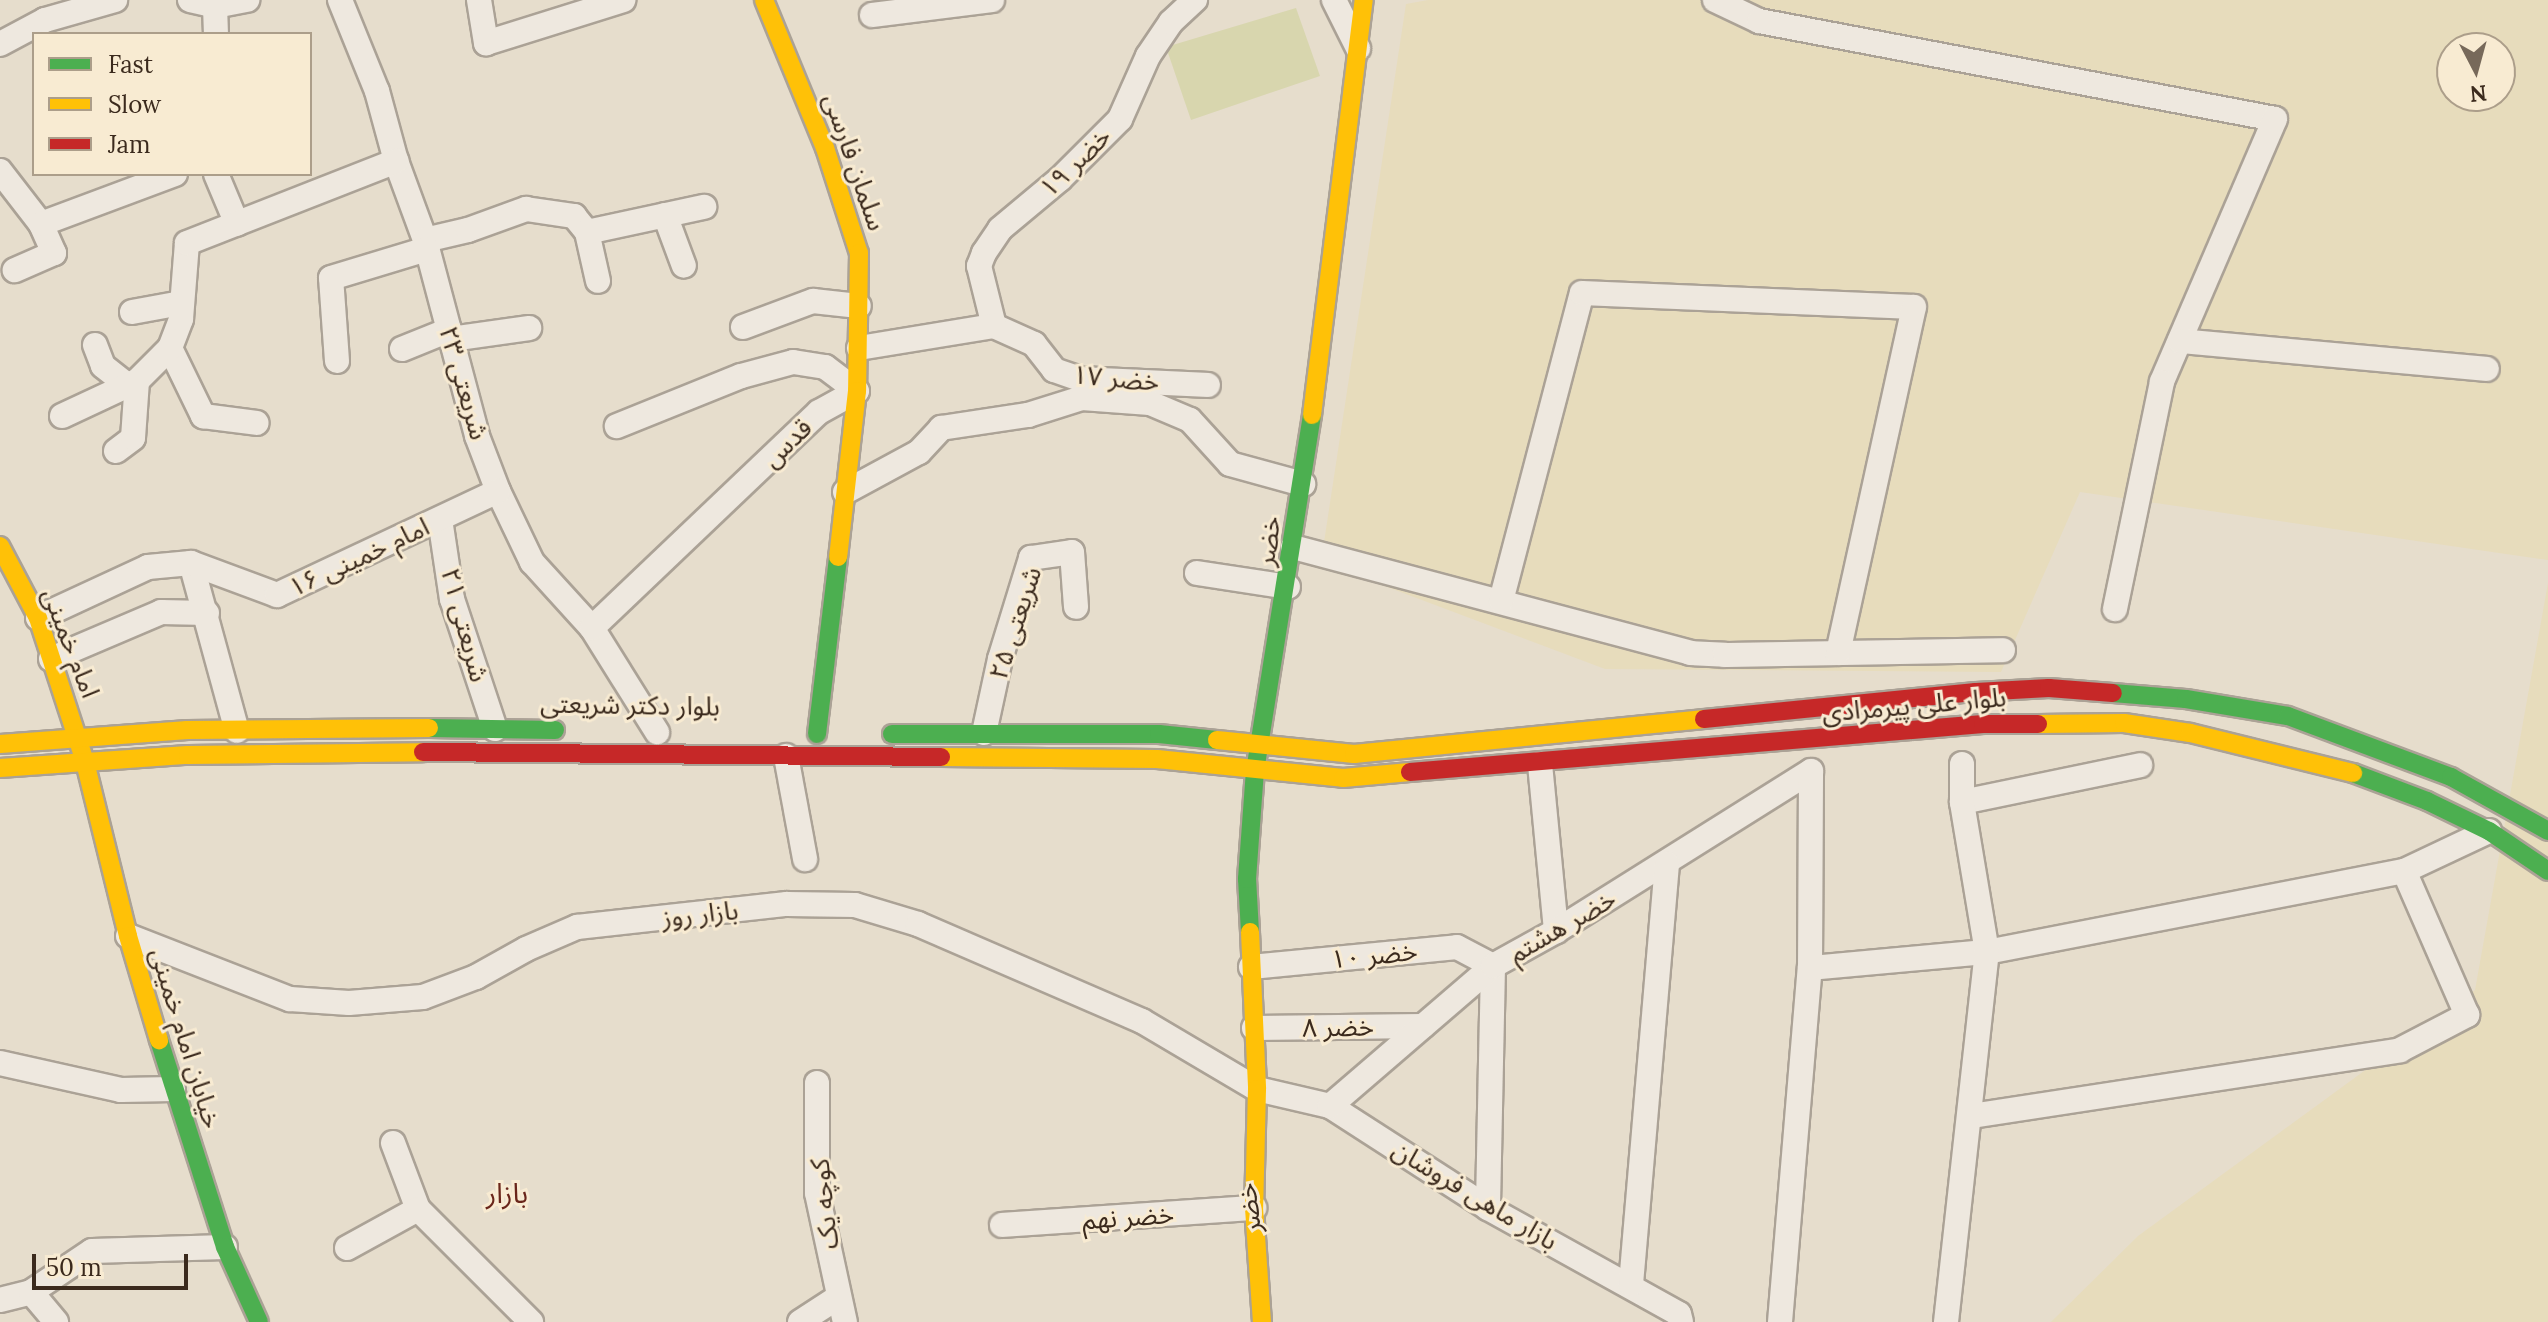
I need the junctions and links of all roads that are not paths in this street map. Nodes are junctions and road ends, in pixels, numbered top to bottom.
1 (115, 0) edge
2 (190, 0) edge
3 (247, 0) edge
4 (340, 0) edge
5 (479, 0) edge
6 (623, 0) edge
7 (764, 0) edge
8 (992, 0) edge
9 (1334, 0) edge
10 (1364, 0) edge
11 (1715, 0) edge
12 (1184, 1) edge
13 (215, 6) junction
14 (39, 10) edge
15 (872, 15) dead end
16 (216, 32) edge
17 (0, 44) edge
18 (1358, 48) junction
19 (396, 161) junction
20 (0, 171) edge
21 (170, 176) edge
22 (217, 176) edge
23 (704, 207) dead end
24 (665, 215) junction
25 (41, 224) junction
26 (237, 224) junction
27 (587, 232) junction
28 (426, 244) junction
29 (684, 266) dead end
30 (15, 270) dead end
31 (598, 281) dead end
32 (181, 303) junction
33 (859, 306) junction
34 (132, 312) dead end
35 (994, 326) junction
36 (743, 327) dead end
37 (529, 328) dead end
38 (450, 335) junction
39 (2180, 341) junction
40 (95, 345) dead end
41 (170, 348) junction
42 (859, 348) junction
43 (402, 349) dead end
44 (337, 361) dead end
45 (2487, 369) dead end
46 (132, 383) junction
47 (1208, 385) dead end
48 (857, 391) junction
49 (62, 416) dead end
50 (257, 423) dead end
51 (617, 426) dead end
52 (116, 451) dead end
53 (1303, 484) junction
54 (498, 491) junction
55 (845, 492) junction
56 (440, 519) junction
57 (1293, 547) junction
58 (2, 557) edge
59 (191, 563) junction
60 (1197, 573) dead end
61 (1288, 587) junction
62 (1501, 601) junction
63 (1076, 607) dead end
64 (2115, 609) dead end
65 (207, 613) junction
66 (38, 618) junction
67 (592, 628) junction
68 (2003, 650) dead end
69 (1838, 653) junction
70 (51, 659) junction
71 (495, 729) junction
72 (187, 730) junction
73 (569, 730) dead end
74 (237, 731) junction
75 (628, 731) dead end
76 (664, 732) joint
77 (984, 733) junction
78 (818, 734) dead end
79 (878, 734) dead end
80 (1159, 734) junction
81 (1539, 736) junction
82 (78, 738) junction
83 (0, 744) edge
84 (1258, 745) junction
85 (188, 755) junction
86 (786, 756) junction
87 (1157, 759) junction
88 (85, 762) junction
89 (1540, 764) junction
90 (1962, 764) dead end
91 (2140, 765) dead end
92 (0, 768) edge
93 (1255, 771) junction
94 (1962, 802) junction
95 (2489, 831) junction
96 (2548, 831) edge
97 (805, 859) dead end
98 (1667, 864) junction
99 (2404, 871) junction
100 (2548, 871) edge
101 (1556, 931) junction
102 (128, 936) junction
103 (1987, 952) junction
104 (1493, 966) junction
105 (1251, 967) junction
106 (1810, 968) junction
107 (1423, 1026) junction
108 (1254, 1028) junction
109 (0, 1063) edge
110 (817, 1083) dead end
111 (173, 1089) junction
112 (1257, 1089) junction
113 (1330, 1106) junction
114 (1971, 1116) junction
115 (393, 1143) dead end
116 (1274, 1192) dead end
117 (1254, 1208) junction
118 (1488, 1208) junction
119 (418, 1209) junction
120 (1002, 1225) dead end
121 (225, 1247) junction
122 (347, 1248) dead end
123 (1631, 1284) junction
124 (31, 1292) junction
125 (837, 1298) junction
126 (0, 1300) edge
127 (1686, 1319) edge
128 (56, 1322) edge
129 (259, 1322) edge
130 (531, 1322) edge
131 (800, 1322) edge
132 (845, 1322) edge
133 (1262, 1322) edge
134 (1780, 1322) edge
135 (1946, 1322) edge

1 - 14 street
2 - 13 street
3 - 13 street
4 - 19 street, شریعتی ۲۳
5 - 6 street
7 - 33 street, سلمان فارسی
8 - 15 street
9 - 18 street
10 - 18 street, خضر
11 - 39 street
12 - 35 street, خضر ۱۹
13 - 16 street
14 - 17 street
18 - 53 street, خضر
19 - 26 street
19 - 28 street, شریعتی ۲۳
20 - 25 street
21 - 25 street
22 - 26 street
23 - 24 street
24 - 27 street
24 - 29 street
25 - 30 street
26 - 32 street
27 - 28 street
27 - 31 street
28 - 38 street, شریعتی ۲۳
28 - 44 street
32 - 34 street
32 - 41 street
33 - 36 street
33 - 42 street, سلمان فارسی
35 - 42 street
35 - 47 street, خضر ۱۷
37 - 38 street
38 - 43 street
38 - 54 street, شریعتی ۲۳
39 - 45 street
39 - 64 street
40 - 46 street
41 - 46 street
41 - 50 street
42 - 48 street
46 - 49 street
46 - 52 street
48 - 51 street
48 - 55 street
48 - 67 street, قدس
53 - 55 street
53 - 57 street, خضر
54 - 56 street, امام خمینی ۱۶
54 - 67 street, شریعتی ۲۳
55 - 78 street
56 - 59 street, امام خمینی ۱۶
56 - 71 street, شریعتی ۲۱
57 - 61 street, خضر
57 - 62 street
58 - 66 street, امام خمینی
59 - 65 street
59 - 66 street, امام خمینی ۱۶
60 - 61 street
61 - 84 street, خضر
62 - 69 street
62 - 69 street
63 - 77 street, شریعتی ۲۵
65 - 70 street
65 - 74 street
66 - 70 street, امام خمینی
67 - 76 street, شریعتی ۲۳
68 - 69 street
70 - 82 street, امام خمینی
71 - 73 street, بلوار دکتر شریعتی
71 - 74 street, بلوار دکتر شریعتی
72 - 74 street, بلوار دکتر شریعتی
72 - 82 street, بلوار دکتر شریعتی
72 - 85 street
75 - 76 street, بلوار دکتر شریعتی
77 - 79 street
77 - 80 street
80 - 84 street
80 - 87 street
81 - 84 street, بلوار علی پیرمرادی
81 - 89 street
81 - 96 street, بلوار علی پیرمرادی
82 - 83 street, بلوار دکتر شریعتی
82 - 88 street, امام خمینی
84 - 93 street, خضر
85 - 86 street, بلوار دکتر شریعتی
85 - 88 street, بلوار دکتر شریعتی
86 - 87 street, بلوار دکتر شریعتی
86 - 97 street
87 - 93 street, بلوار دکتر شریعتی
88 - 92 street, بلوار دکتر شریعتی
88 - 102 street, خیابان امام خمینی
89 - 93 street, بلوار علی پیرمرادی
89 - 95 street, بلوار علی پیرمرادی
89 - 101 street
90 - 94 street
91 - 94 street
93 - 105 street, خضر
94 - 103 street
95 - 99 street
95 - 100 street, بلوار علی پیرمرادی
98 - 101 street, خضر هشتم
98 - 106 street, خضر هشتم
98 - 123 street
99 - 103 street
99 - 114 street
101 - 104 street, خضر هشتم
102 - 111 street, خیابان امام خمینی
102 - 112 street, بازار روز
103 - 106 street
103 - 114 street
104 - 105 street, خضر ۱۰
104 - 107 street, خضر هشتم
104 - 118 street
105 - 108 street, خضر
106 - 134 street
107 - 108 street, خضر ۸
107 - 113 street, خضر هشتم
108 - 112 street, خضر
109 - 111 street
110 - 125 street, کوچه یک
111 - 121 street, خیابان امام خمینی
112 - 113 street, بازار ماهی فروشان
112 - 116 street, خضر
112 - 117 street, خضر
113 - 118 street, بازار ماهی فروشان
114 - 135 street
115 - 119 street
117 - 120 street, خضر نهم
117 - 133 street, خضر
118 - 123 street, بازار ماهی فروشان
119 - 122 street
119 - 130 street
121 - 124 street
121 - 129 street, خیابان امام خمینی
123 - 127 street, بازار ماهی فروشان
124 - 126 street
124 - 128 street
125 - 131 street
125 - 132 street, کوچه یک

